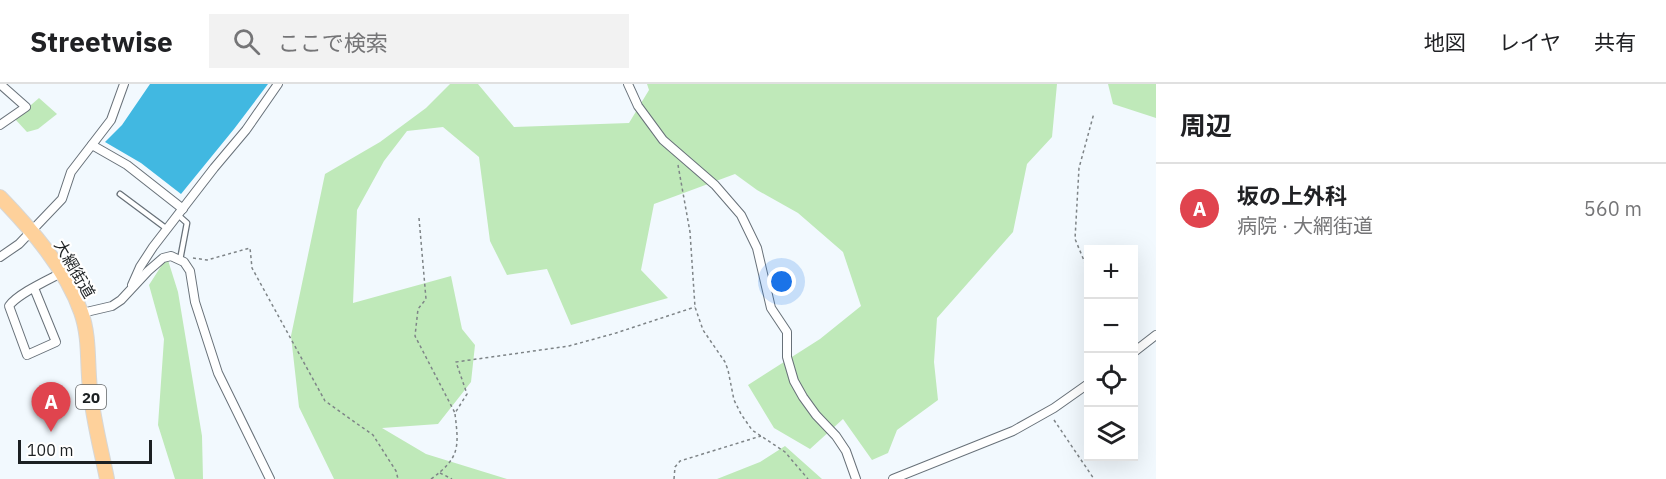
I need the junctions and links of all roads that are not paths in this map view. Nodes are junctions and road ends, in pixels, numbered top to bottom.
1 (0, 84) edge
2 (124, 84) edge
3 (278, 84) edge
4 (628, 84) edge
5 (0, 125) edge
6 (92, 145) junction
7 (120, 195) dead end
8 (0, 197) edge
9 (181, 212) junction
10 (167, 229) junction
11 (31, 231) junction
12 (0, 257) edge
13 (180, 258) junction
14 (61, 273) junction
15 (34, 288) junction
16 (130, 291) junction
17 (82, 314) junction
18 (1156, 335) edge
19 (1138, 349) edge
20 (1084, 387) edge
21 (106, 479) edge
22 (270, 479) edge
23 (856, 479) edge
24 (893, 479) edge

1 - 5 street
2 - 6 street
3 - 9 street
4 - 23 street
6 - 9 street
6 - 11 street
7 - 10 lane
8 - 11 main road, 大網街道 / 20
9 - 10 street
9 - 13 lane
10 - 16 street
11 - 12 street
11 - 14 main road, 大網街道 / 20
13 - 16 street
13 - 22 street
14 - 15 street
14 - 17 main road, 大網街道 / 20
15 - 15 street
16 - 17 street
17 - 21 main road, 大網街道 / 20
18 - 19 street
20 - 24 street

